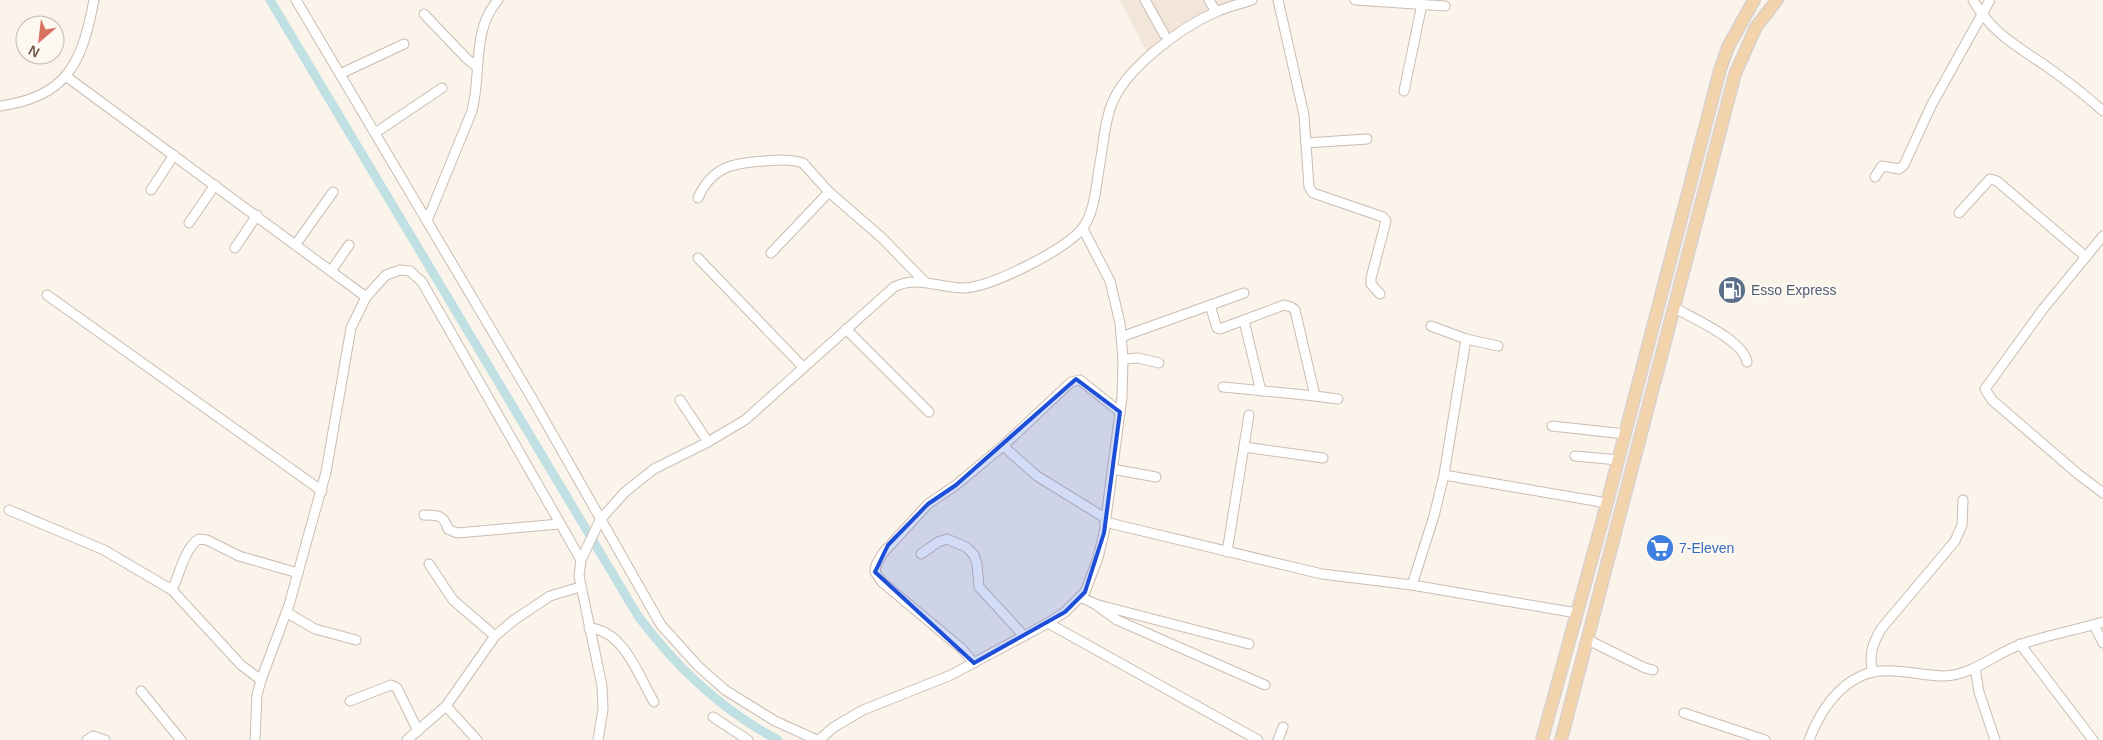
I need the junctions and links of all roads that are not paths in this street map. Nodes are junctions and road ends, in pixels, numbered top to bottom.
1 (94, 0) edge
2 (296, 0) edge
3 (498, 0) edge
4 (1146, 0) edge
5 (1209, 0) edge
6 (1252, 0) edge
7 (1278, 0) edge
8 (1355, 0) edge
9 (1754, 0) edge
10 (1777, 0) edge
11 (1973, 0) edge
12 (1990, 0) edge
13 (1401, 2) edge
14 (1234, 3) edge
15 (1422, 4) junction
16 (1445, 6) dead end
17 (1216, 12) junction
18 (424, 14) dead end
19 (1982, 15) junction
20 (1164, 34) dead end
21 (404, 44) dead end
22 (476, 66) junction
23 (340, 74) junction
24 (67, 77) junction
25 (442, 88) dead end
26 (1404, 91) dead end
27 (0, 106) edge
28 (2102, 110) edge
29 (375, 133) junction
30 (1367, 139) dead end
31 (1306, 142) junction
32 (174, 155) junction
33 (1875, 177) dead end
34 (215, 185) junction
35 (151, 190) dead end
36 (334, 192) dead end
37 (828, 192) junction
38 (698, 198) dead end
39 (1959, 212) dead end
40 (257, 215) junction
41 (427, 221) junction
42 (189, 223) dead end
43 (1083, 229) junction
44 (2103, 236) edge
45 (296, 244) junction
46 (349, 245) dead end
47 (235, 248) dead end
48 (772, 253) dead end
49 (2086, 257) junction
50 (698, 258) dead end
51 (331, 271) junction
52 (926, 282) junction
53 (1244, 293) dead end
54 (1380, 294) dead end
55 (47, 295) dead end
56 (366, 297) junction
57 (1210, 305) junction
58 (1675, 308) junction
59 (1244, 321) junction
60 (1430, 326) dead end
61 (846, 329) junction
62 (1121, 337) junction
63 (1466, 339) junction
64 (1498, 346) dead end
65 (1123, 359) junction
66 (1747, 362) dead end
67 (1159, 363) dead end
68 (803, 368) junction
69 (1223, 387) dead end
70 (1262, 390) junction
71 (1315, 396) junction
72 (1338, 399) dead end
73 (680, 400) dead end
74 (929, 412) dead end
75 (1120, 412) junction
76 (1249, 415) dead end
77 (1552, 426) dead end
78 (1625, 434) junction
79 (708, 442) junction
80 (1002, 446) junction
81 (1244, 447) junction
82 (1575, 456) dead end
83 (1323, 458) dead end
84 (1618, 460) junction
85 (1112, 469) junction
86 (1444, 475) junction
87 (1156, 477) dead end
88 (322, 491) junction
89 (2103, 493) edge
90 (1963, 500) dead end
91 (1607, 503) junction
92 (9, 510) dead end
93 (424, 515) dead end
94 (1105, 520) junction
95 (560, 524) junction
96 (598, 524) junction
97 (1227, 552) junction
98 (921, 554) dead end
99 (583, 556) junction
100 (429, 564) dead end
101 (298, 573) junction
102 (1412, 585) junction
103 (580, 587) junction
104 (172, 590) junction
105 (1080, 598) junction
106 (1095, 604) junction
107 (286, 612) junction
108 (1577, 613) junction
109 (1048, 623) junction
110 (2098, 623) edge
111 (589, 628) junction
112 (495, 636) junction
113 (1024, 636) junction
114 (356, 640) dead end
115 (1588, 640) junction
116 (2103, 643) edge
117 (1249, 644) dead end
118 (2020, 644) junction
119 (974, 663) junction
120 (1976, 668) junction
121 (1653, 670) dead end
122 (1873, 672) junction
123 (261, 680) junction
124 (1265, 685) dead end
125 (141, 691) dead end
126 (350, 701) dead end
127 (654, 702) dead end
128 (446, 706) junction
129 (1684, 713) dead end
130 (712, 717) dead end
131 (1283, 727) dead end
132 (418, 731) junction
133 (88, 740) edge
134 (105, 740) edge
135 (181, 740) edge
136 (255, 740) edge
137 (407, 740) edge
138 (477, 740) edge
139 (598, 740) edge
140 (748, 740) edge
141 (818, 740) edge
142 (1258, 740) edge
143 (1278, 740) edge
144 (1542, 740) edge
145 (1561, 740) edge
146 (1765, 740) edge
147 (1809, 740) edge
148 (1995, 740) edge
149 (2094, 740) edge

1 - 24 street
2 - 23 street
3 - 22 street
4 - 20 street
5 - 17 street
6 - 14 street
7 - 31 street
8 - 13 street
9 - 78 main road
10 - 58 main road
11 - 19 street
12 - 19 street
13 - 15 street
14 - 17 street
15 - 16 street
15 - 26 street
17 - 43 street
18 - 22 street
19 - 28 street
19 - 33 street
21 - 23 street
22 - 41 street
23 - 29 street
24 - 27 street
24 - 32 street
25 - 29 street
29 - 41 street
30 - 31 street
31 - 54 street
32 - 34 street
32 - 35 street
34 - 40 street
34 - 42 street
36 - 45 street
37 - 38 street
37 - 48 street
37 - 52 street
39 - 49 street
40 - 45 street
40 - 47 street
41 - 96 street
43 - 52 street
43 - 62 street
44 - 49 street
45 - 51 street
46 - 51 street
49 - 89 street
50 - 68 street
51 - 56 street
52 - 61 street
53 - 57 street
55 - 88 street
56 - 88 street
56 - 95 street
57 - 59 street
57 - 62 street
58 - 66 street
58 - 115 main road
59 - 70 street
59 - 71 street
60 - 63 street
61 - 68 street
61 - 74 street
62 - 65 street
63 - 64 street
63 - 86 street
65 - 67 street
65 - 75 street
68 - 79 street
69 - 70 street
70 - 71 street
71 - 72 street
73 - 79 street
75 - 80 street
75 - 85 street
76 - 81 street
77 - 78 street
78 - 84 main road
79 - 96 street
80 - 94 street
80 - 119 street
81 - 83 street
81 - 97 street
82 - 84 street
84 - 91 main road
85 - 87 street
85 - 94 street
86 - 91 street
86 - 102 street
88 - 101 street
90 - 122 street
91 - 108 main road
92 - 104 street
93 - 95 street
94 - 97 street
94 - 105 street
95 - 99 street
96 - 99 street
96 - 141 street
97 - 102 street
98 - 113 street
99 - 103 street
100 - 112 street
101 - 104 street
101 - 107 street
102 - 108 street
103 - 111 street
103 - 112 street
104 - 123 street
105 - 106 street
105 - 109 street
106 - 117 street
106 - 124 street
107 - 114 street
107 - 123 street
108 - 144 main road
109 - 113 street
109 - 142 street
110 - 116 street
110 - 118 street
111 - 127 street
111 - 139 street
112 - 128 street
113 - 119 street
115 - 121 street
115 - 145 main road
118 - 120 street
118 - 149 street
119 - 141 street
120 - 122 street
120 - 148 street
122 - 147 street
123 - 136 street
125 - 135 street
126 - 132 street
128 - 132 street
128 - 138 street
129 - 146 street
130 - 140 street
131 - 143 street
132 - 137 street
133 - 134 street

